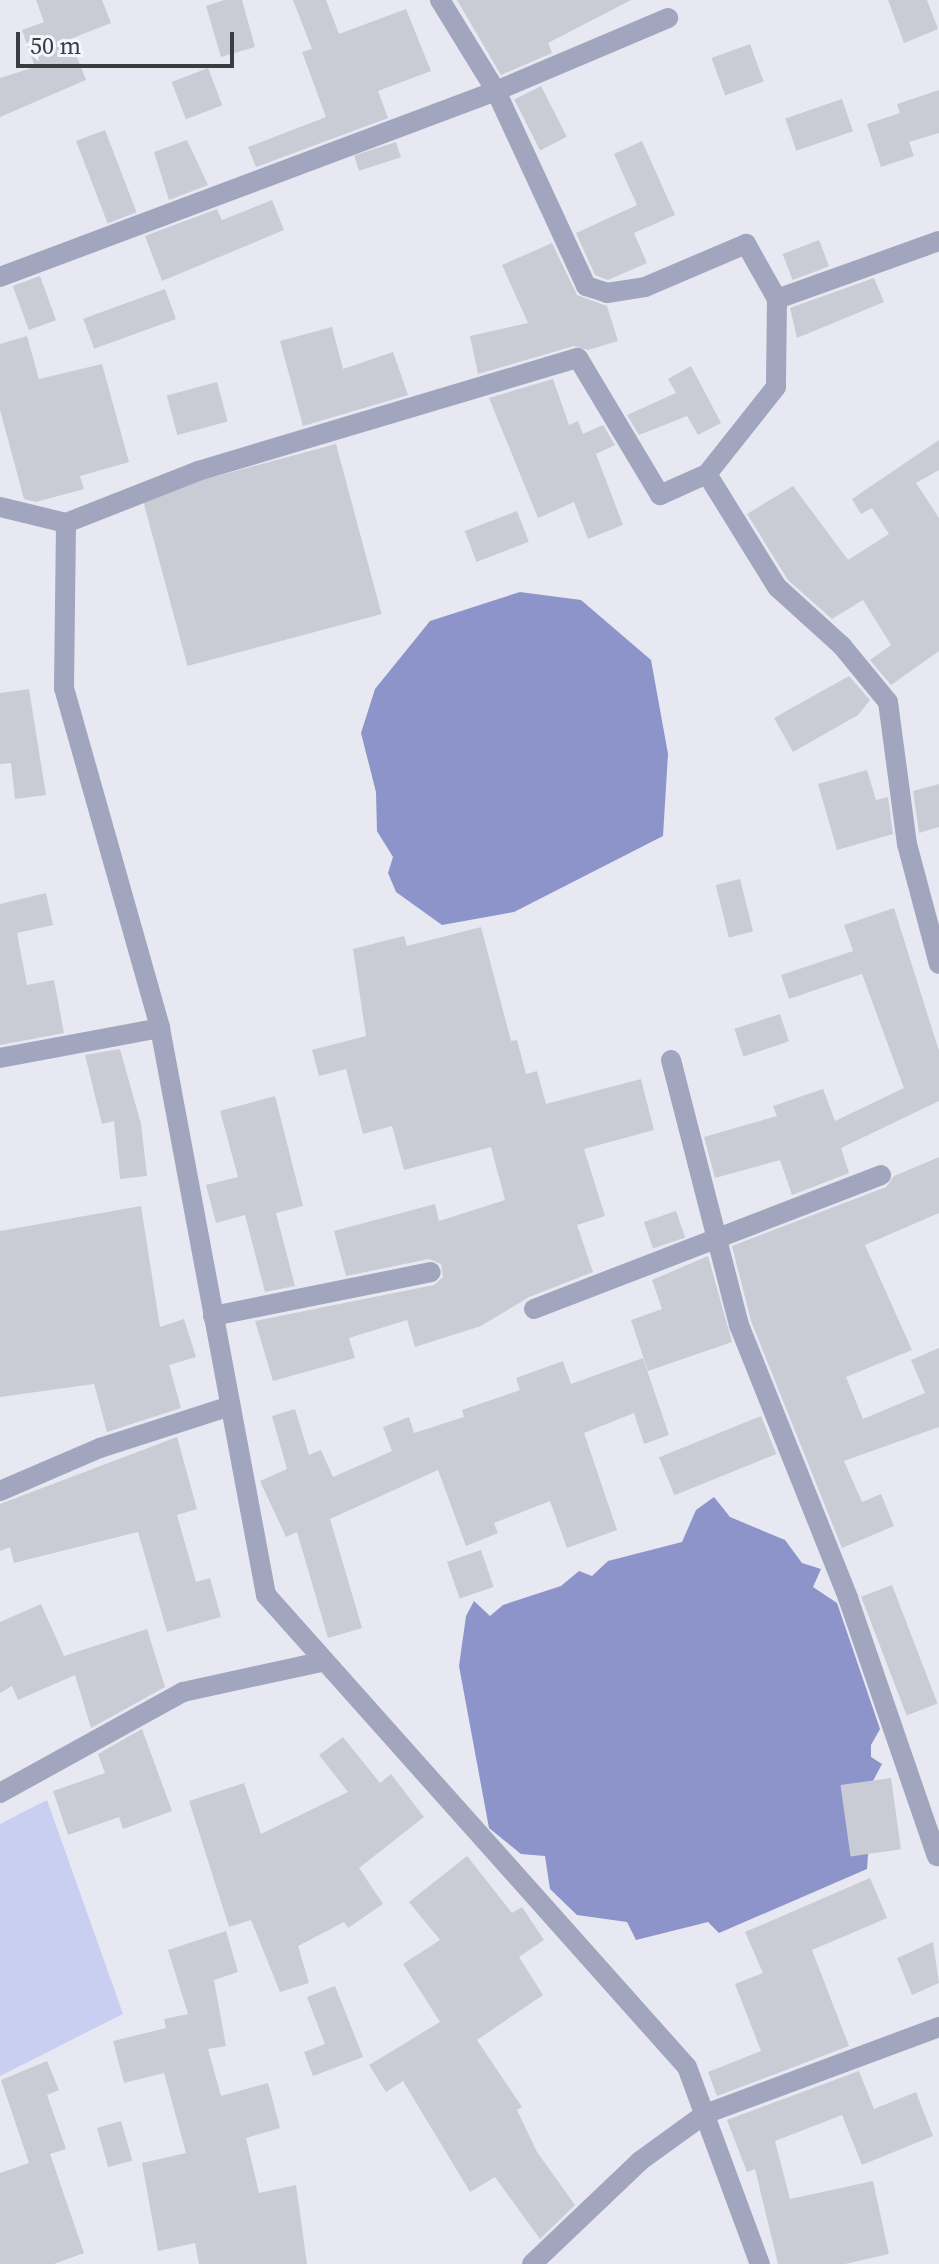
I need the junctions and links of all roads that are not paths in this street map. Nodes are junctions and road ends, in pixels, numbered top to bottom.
1 (440, 0) edge
2 (668, 18) dead end
3 (496, 91) junction
4 (939, 241) edge
5 (0, 277) edge
6 (777, 299) junction
7 (707, 474) junction
8 (0, 507) edge
9 (66, 523) junction
10 (939, 964) edge
11 (160, 1028) junction
12 (0, 1058) edge
13 (671, 1060) dead end
14 (881, 1175) dead end
15 (721, 1236) junction
16 (431, 1272) dead end
17 (534, 1309) dead end
18 (213, 1316) junction
19 (230, 1406) junction
20 (0, 1491) edge
21 (325, 1661) junction
22 (0, 1793) edge
23 (938, 1854) edge
24 (939, 2027) edge
25 (705, 2114) junction
26 (532, 2264) edge
27 (760, 2264) edge

1 - 3 street
2 - 3 street
3 - 5 street
3 - 6 street
4 - 6 street
6 - 7 street
7 - 9 street
7 - 10 street
8 - 9 street
9 - 11 street
11 - 12 street
11 - 18 street
13 - 15 street
14 - 15 street
15 - 17 street
15 - 23 street
16 - 18 street
18 - 19 street
19 - 20 street
19 - 21 street
21 - 22 street
21 - 25 street
24 - 25 street
25 - 26 street
25 - 27 street

